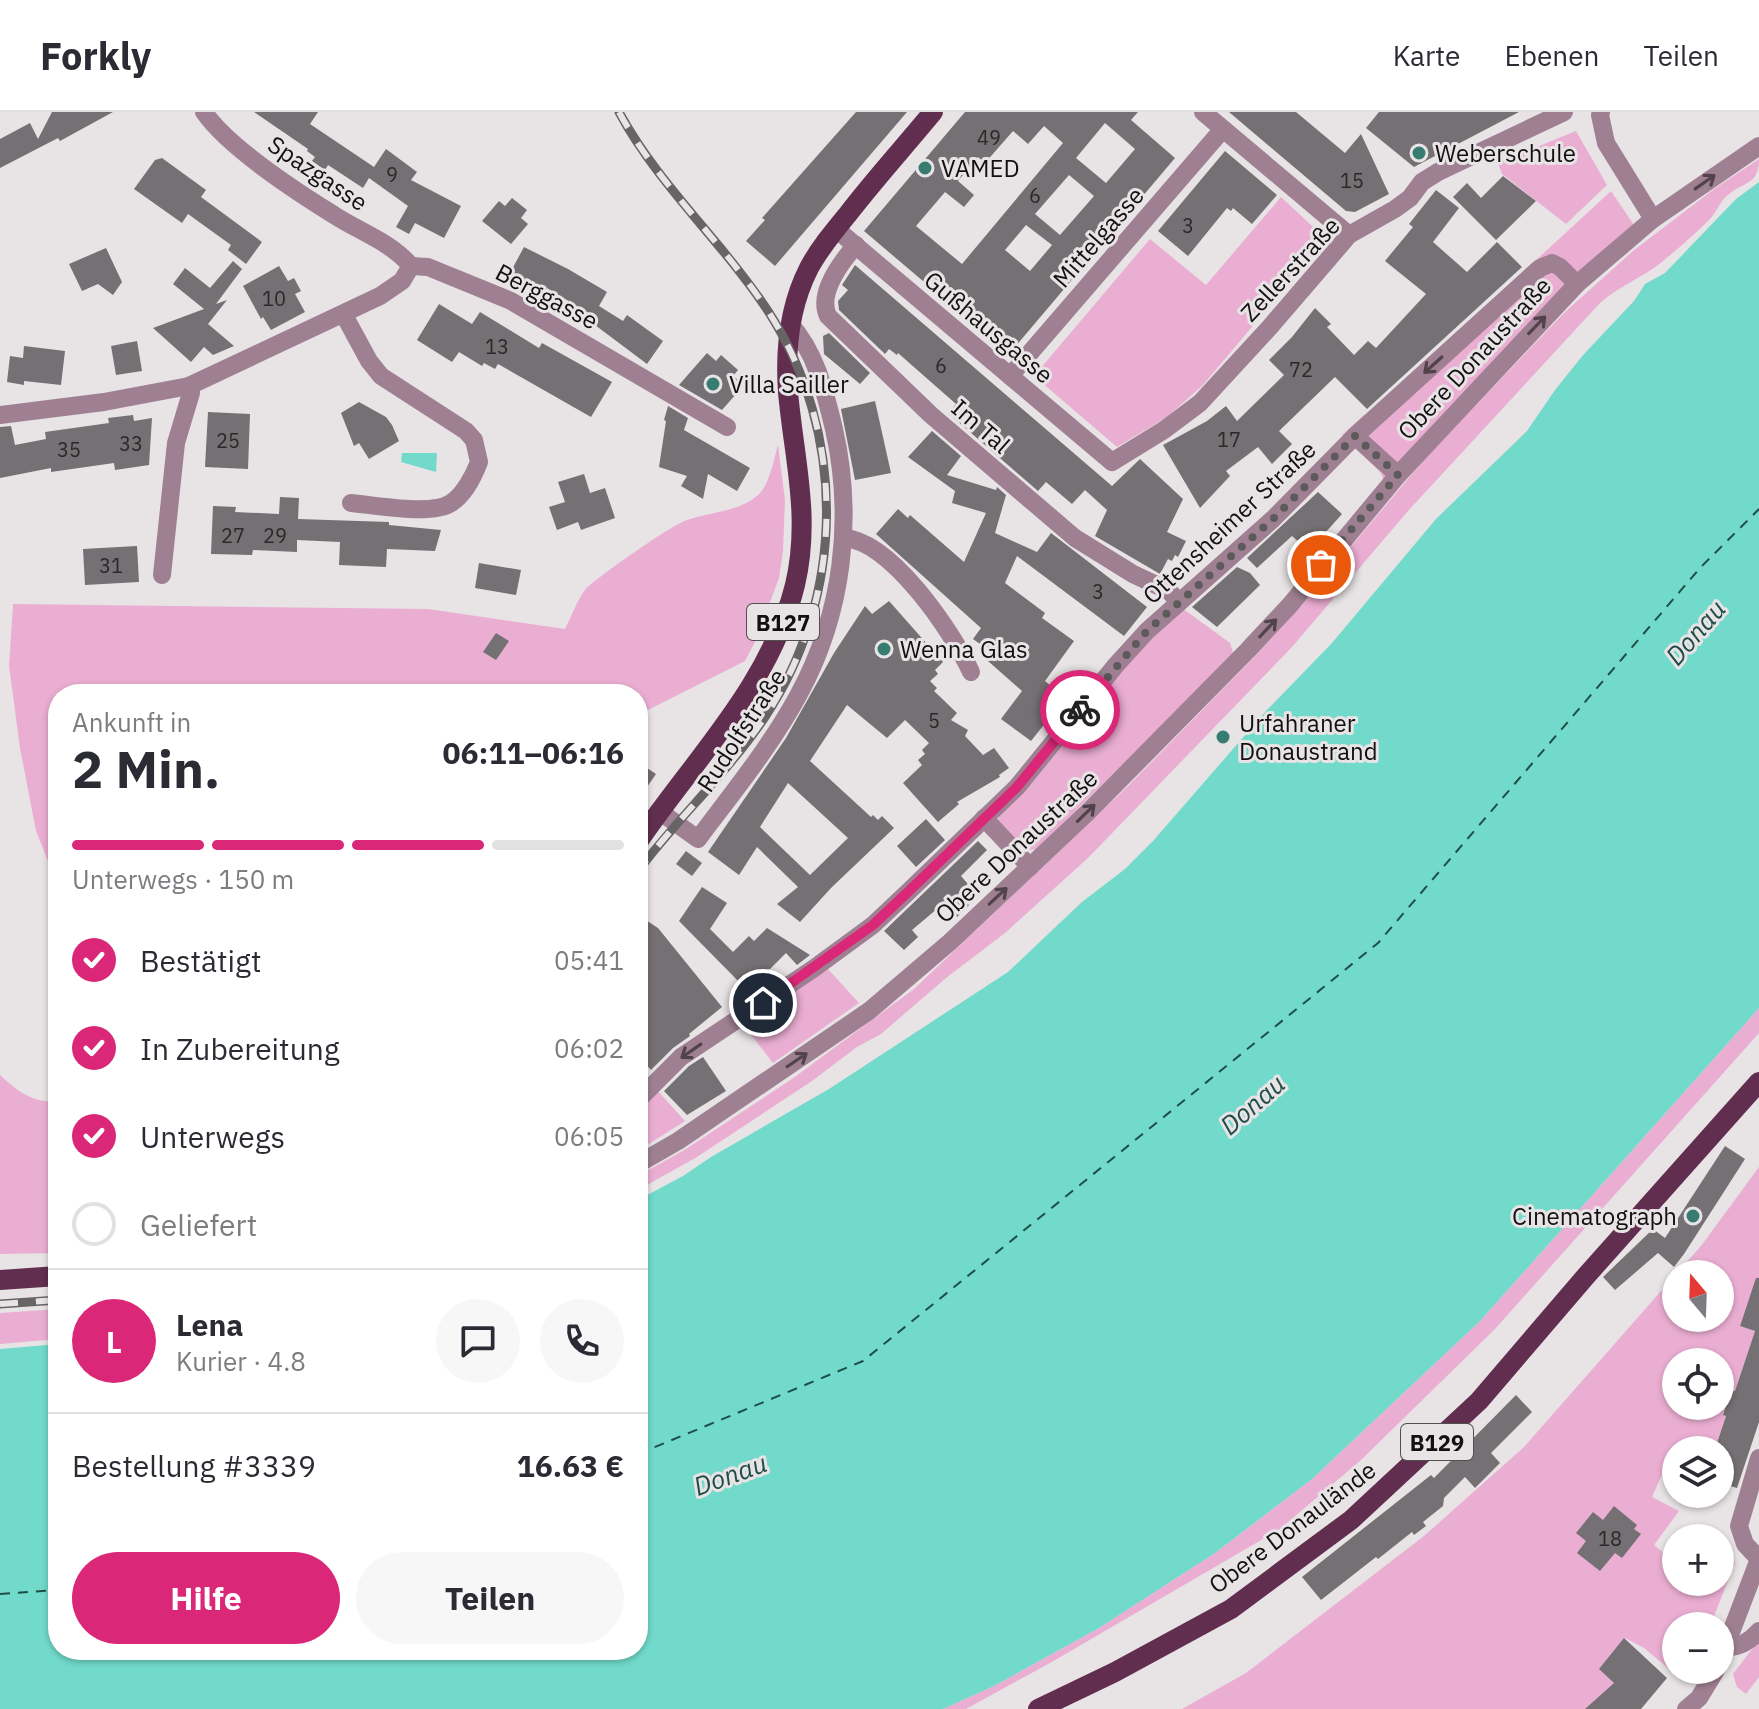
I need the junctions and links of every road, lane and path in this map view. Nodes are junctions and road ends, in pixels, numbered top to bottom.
1 (204, 112) edge
2 (933, 112) edge
3 (1203, 112) edge
4 (1564, 112) edge
5 (1594, 113) edge
6 (1223, 129) junction
7 (1759, 146) edge
8 (1653, 219) junction
9 (836, 229) junction
10 (1349, 235) junction
11 (856, 245) junction
12 (411, 266) junction
13 (1577, 284) junction
14 (344, 315) junction
15 (790, 324) junction
16 (1010, 376) junction
17 (189, 386) junction
18 (2, 409) edge
19 (727, 427) dead end
20 (1355, 436) junction
21 (1112, 462) joint
22 (1398, 475) junction
23 (351, 503) dead end
24 (844, 538) junction
25 (162, 575) dead end
26 (1179, 602) junction
27 (971, 672) dead end
28 (659, 811) junction
29 (984, 818) junction
30 (648, 827) edge
31 (1030, 867) junction
32 (1759, 1082) edge
33 (648, 1090) edge
34 (648, 1158) edge
35 (48, 1277) edge
36 (0, 1280) edge
37 (1759, 1458) edge
38 (1759, 1559) edge
39 (1734, 1625) edge
40 (1759, 1631) edge
41 (1734, 1648) edge
42 (1710, 1684) edge
43 (1700, 1705) edge
44 (1038, 1709) edge

1 - 12 street, Spazgasse
2 - 9 main road, Rudolfstraße / B127
3 - 6 street
4 - 10 street, Zellerstraße
5 - 8 street
6 - 10 street
6 - 16 street, Mittelgasse
8 -> 7 street, Obere Donaustraße
8 - 13 street, Obere Donaustraße
9 - 11 street, Gußhausgasse
9 - 15 main road, Rudolfstraße / B127
10 - 21 street, Zellerstraße
11 - 16 street, Gußhausgasse
11 - 26 street, Im Tal
12 - 14 street
12 - 19 street, Berggasse
13 -> 20 street, Ottensheimer Straße
22 -> 13 street, Obere Donaustraße
14 - 17 street
14 - 23 street
15 - 24 street, Rudolfstraße
15 - 28 main road, Rudolfstraße / B127
16 - 21 street, Gußhausgasse
17 - 18 street
17 - 25 street
20 - 22 street
20 - 26 street, Ottensheimer Straße
31 -> 22 street, Obere Donaustraße
24 - 27 street
24 - 28 street, Rudolfstraße
26 - 29 street, Ottensheimer Straße
28 - 30 main road, Rudolfstraße / B127
29 - 31 street
29 -> 33 street, Ottensheimer Straße
34 -> 31 street, Obere Donaustraße
32 - 44 main road, Obere Donaulände / B129
35 - 36 main road
37 - 38 street
38 - 39 street
40 - 41 street
42 - 43 street

